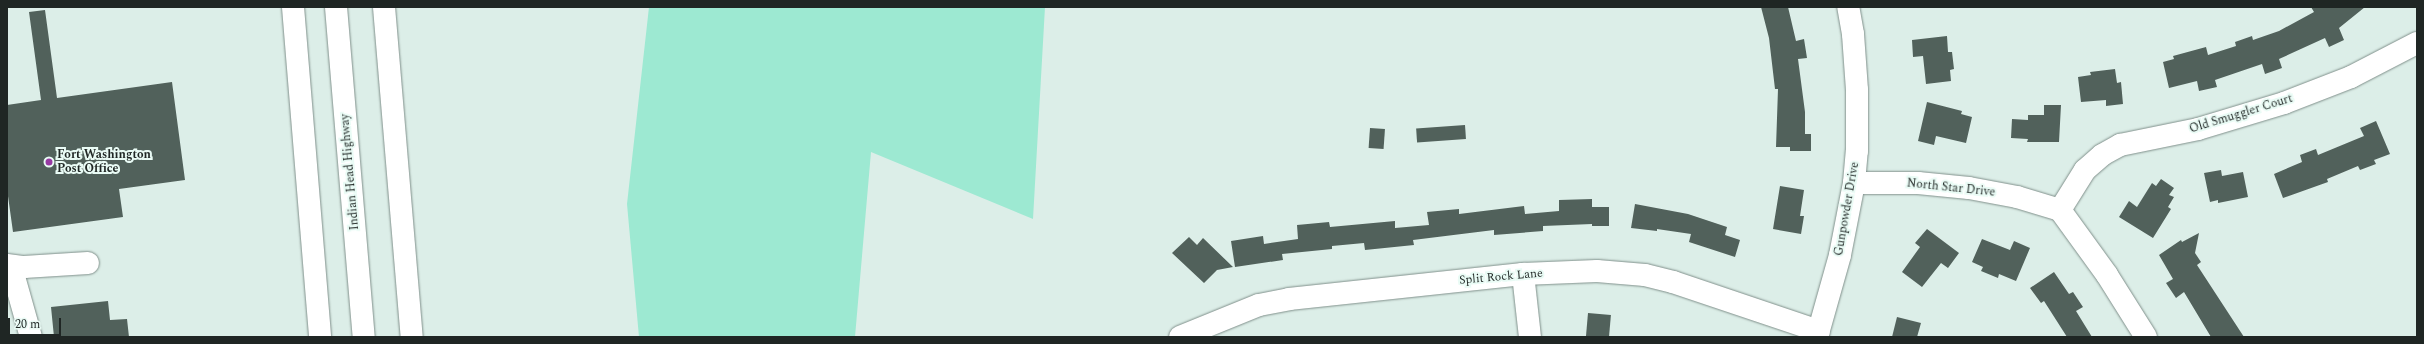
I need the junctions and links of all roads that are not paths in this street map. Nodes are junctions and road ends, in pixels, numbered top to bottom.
1 (293, 7) edge
2 (336, 7) edge
3 (384, 7) edge
4 (1848, 7) edge
5 (2417, 43) edge
6 (1854, 183) junction
7 (2060, 210) junction
8 (88, 263) dead end
9 (9, 265) edge
10 (1523, 274) junction
11 (1818, 334) edge
12 (31, 337) edge
13 (320, 337) edge
14 (364, 337) edge
15 (412, 337) edge
16 (1180, 337) edge
17 (1530, 337) edge
18 (2146, 337) edge

1 - 13 main road
2 - 14 main road, Indian Head Highway
3 - 15 main road
4 - 6 main road, Gunpowder Drive
5 - 7 main road, Old Smuggler Court
6 - 7 main road, North Star Drive
6 - 11 main road, Gunpowder Drive
7 - 18 main road
8 - 9 main road
9 - 12 main road
10 - 11 main road, Split Rock Lane
10 - 16 main road, Split Rock Lane
10 - 17 main road

